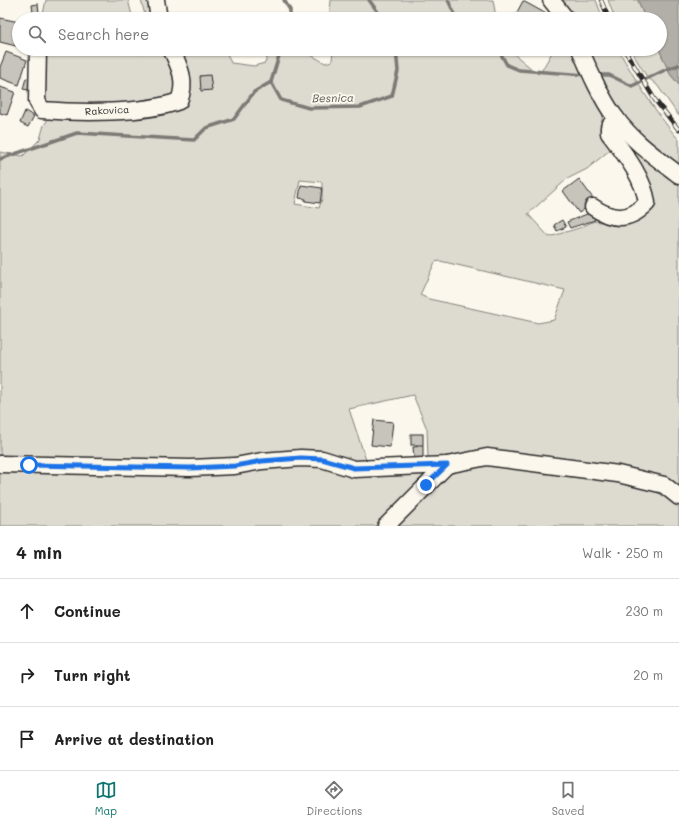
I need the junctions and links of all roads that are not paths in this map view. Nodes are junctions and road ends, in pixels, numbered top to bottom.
1 (156, 0) edge
2 (551, 0) edge
3 (158, 12) edge
4 (560, 12) edge
5 (38, 56) edge
6 (175, 56) edge
7 (583, 56) edge
8 (616, 118) junction
9 (679, 175) edge
10 (593, 207) dead end
11 (0, 464) edge
12 (447, 465) junction
13 (679, 497) edge
14 (386, 526) edge

1 - 3 street
2 - 4 street
5 - 6 street, Rakovica
7 - 8 street
8 - 9 street
8 - 10 street
11 - 12 street
12 - 13 street
12 - 14 street

